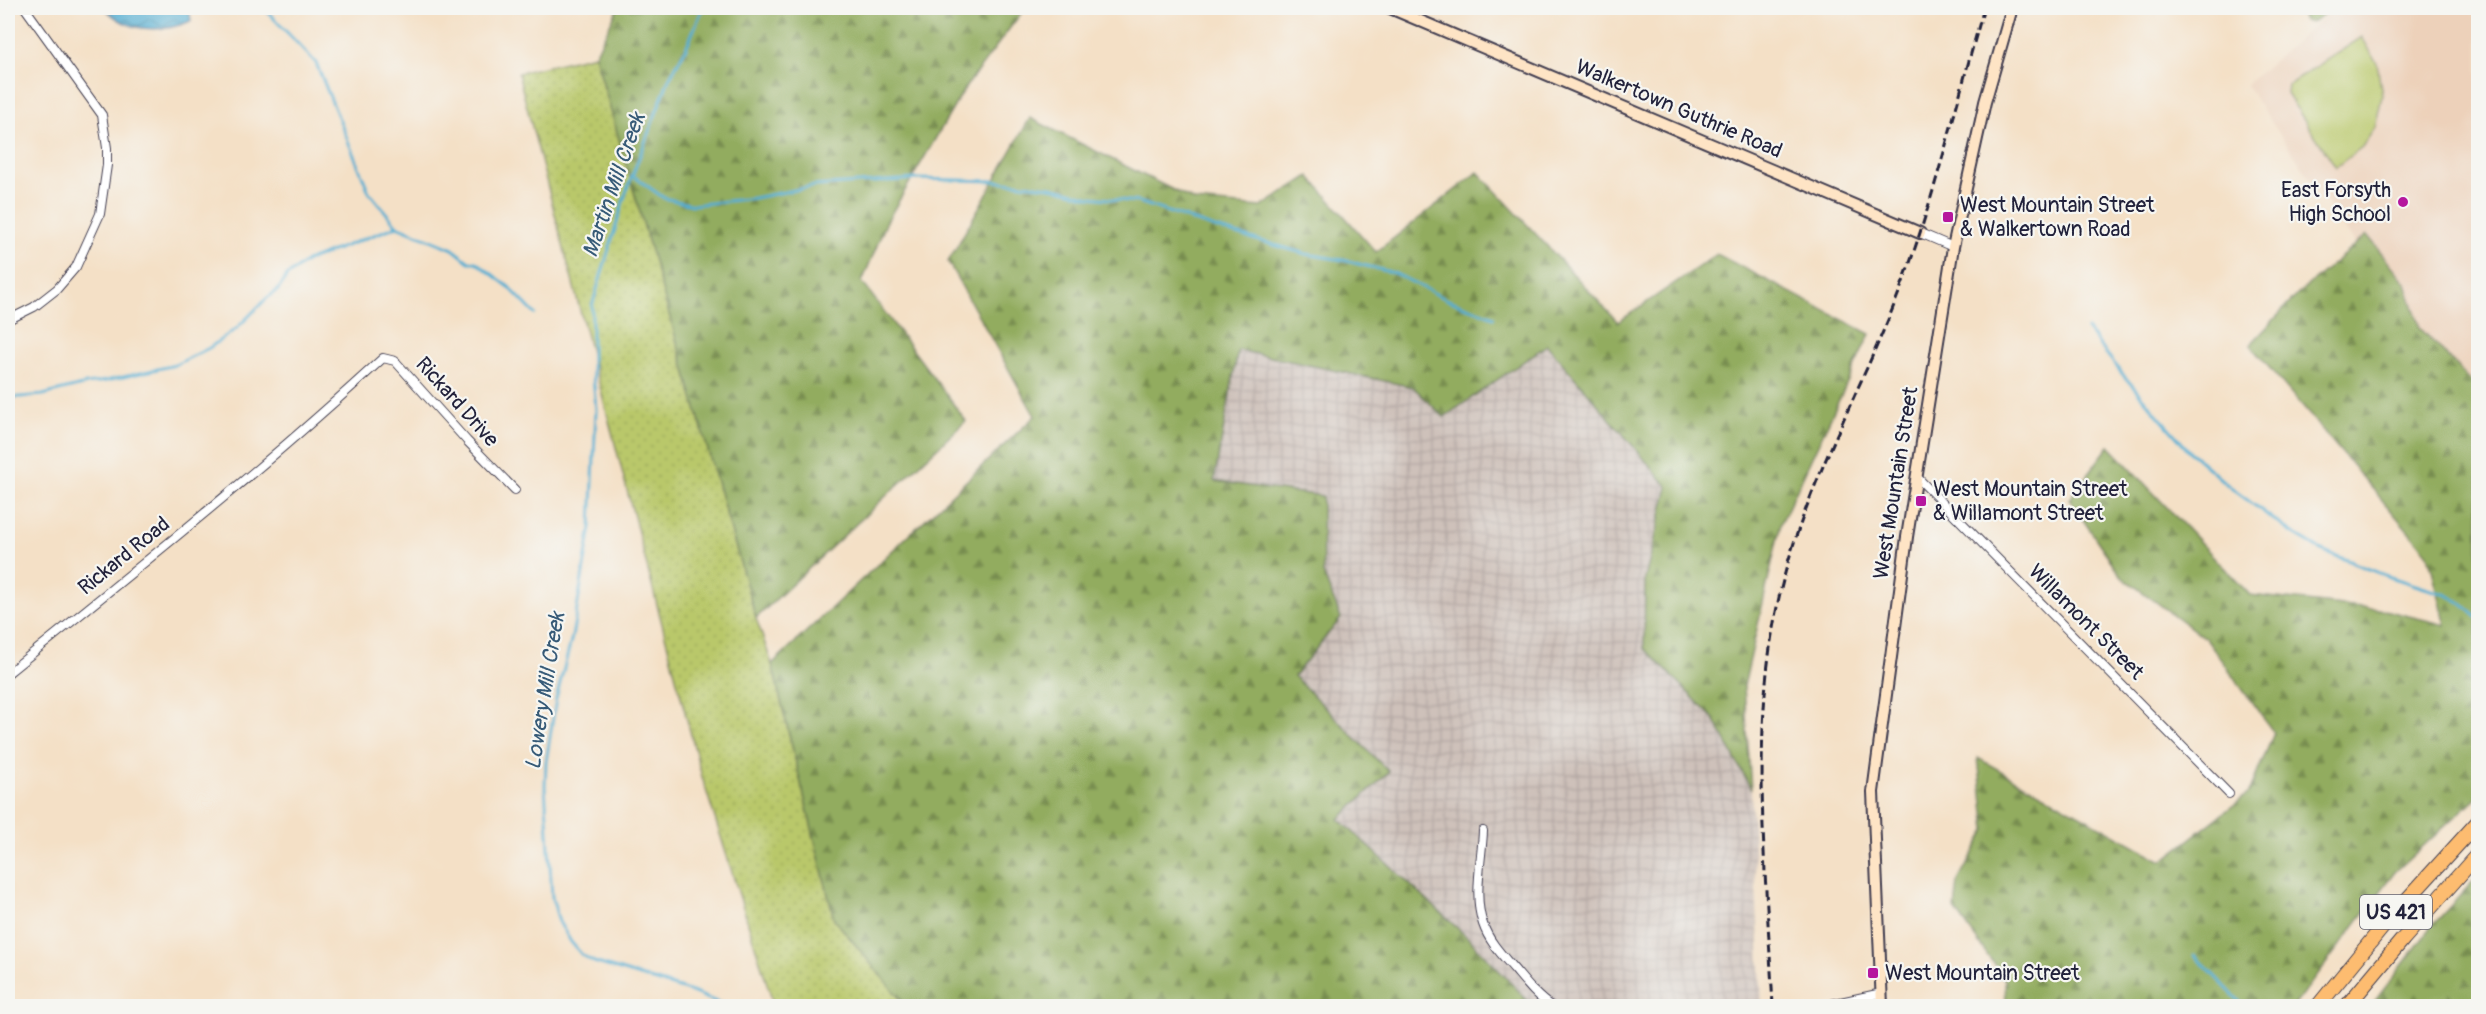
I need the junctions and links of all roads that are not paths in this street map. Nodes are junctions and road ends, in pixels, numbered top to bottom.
1 (25, 8) edge
2 (1390, 8) edge
3 (2012, 8) edge
4 (1920, 233) joint
5 (1953, 247) junction
6 (8, 320) edge
7 (262, 466) joint
8 (1916, 476) junction
9 (515, 490) dead end
10 (8, 673) edge
11 (2229, 794) dead end
12 (2478, 822) edge
13 (1483, 831) dead end
14 (2478, 854) edge
15 (1882, 993) junction
16 (1551, 1006) edge
17 (1822, 1006) edge
18 (1882, 1006) edge
19 (2318, 1006) edge
20 (2347, 1006) edge

1 - 6 street
2 - 4 main road, Walkertown Guthrie Road
3 - 5 main road, West Mountain Street
4 - 5 street, Walkertown Guthrie Road
5 - 8 main road, West Mountain Street
7 - 9 street, Rickard Drive
7 - 10 street, Rickard Road
8 - 11 street, Willamont Street
8 - 15 main road, West Mountain Street
12 - 19 highway, US 421
13 - 16 street
14 - 20 highway, US 421
15 - 17 street
15 - 18 main road, West Mountain Street

